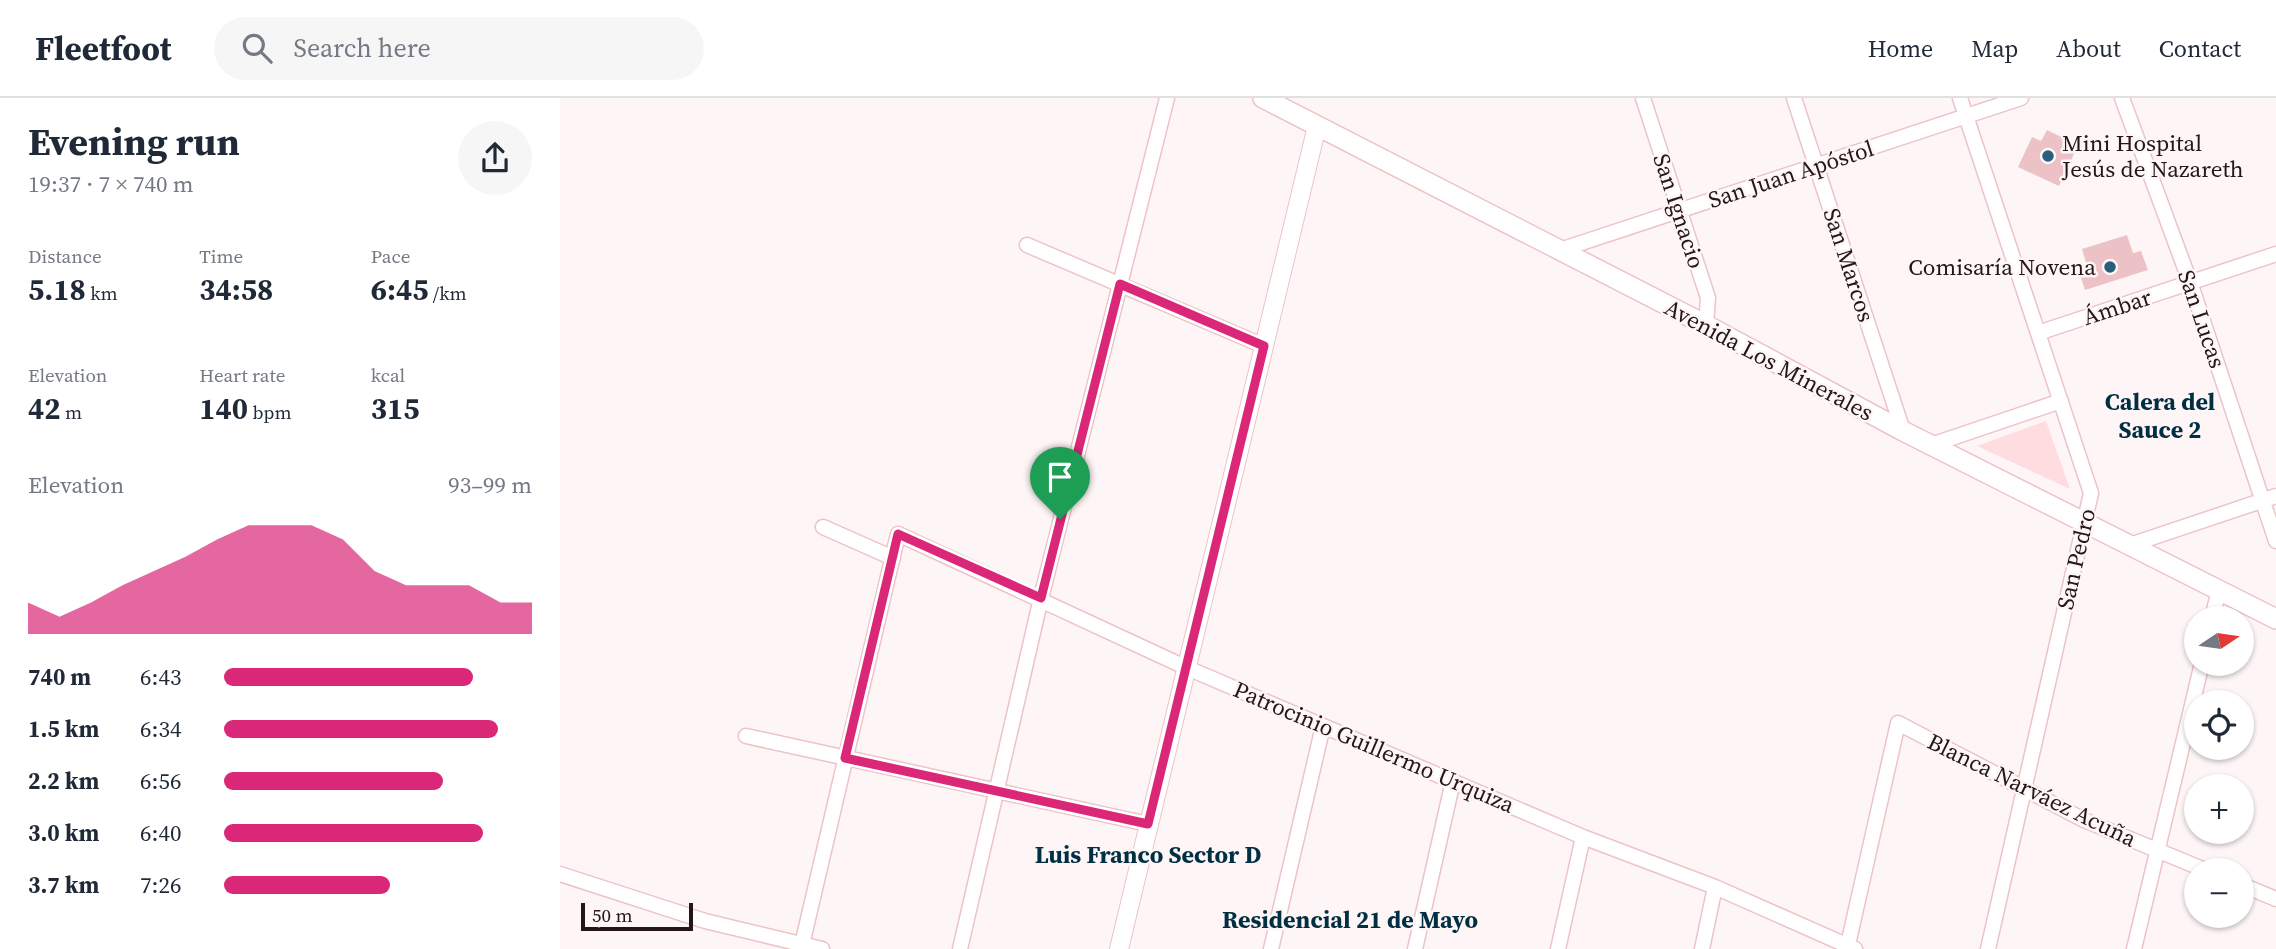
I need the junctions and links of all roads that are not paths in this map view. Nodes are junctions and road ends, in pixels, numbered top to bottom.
1 (1167, 98) edge
2 (1263, 98) edge
3 (1643, 98) edge
4 (1794, 98) edge
5 (1960, 98) edge
6 (2021, 98) edge
7 (2122, 98) edge
8 (1966, 116) junction
9 (1317, 126) junction
10 (1817, 166) junction
11 (1679, 211) junction
12 (1027, 244) dead end
13 (1560, 250) junction
14 (2276, 254) edge
15 (2190, 282) junction
16 (1120, 284) junction
17 (1706, 325) junction
18 (2038, 333) junction
19 (1264, 346) junction
20 (2061, 401) junction
21 (1903, 432) junction
22 (1931, 445) junction
23 (2269, 498) edge
24 (2084, 522) junction
25 (823, 527) dead end
26 (2276, 541) edge
27 (2130, 545) junction
28 (892, 558) junction
29 (2219, 590) junction
30 (1041, 598) junction
31 (2215, 606) edge
32 (2276, 619) edge
33 (1185, 667) junction
34 (2199, 676) edge
35 (1323, 726) junction
36 (746, 736) dead end
37 (845, 758) junction
38 (1453, 781) junction
39 (2024, 788) junction
40 (996, 792) junction
41 (1148, 824) junction
42 (1583, 837) junction
43 (2157, 850) junction
44 (2184, 861) edge
45 (560, 874) edge
46 (1715, 887) junction
47 (2254, 890) edge
48 (2276, 898) edge
49 (802, 947) edge
50 (1850, 948) edge
51 (822, 949) edge
52 (960, 949) edge
53 (1119, 949) edge
54 (1271, 949) edge
55 (1415, 949) edge
56 (1558, 949) edge
57 (1702, 949) edge
58 (1988, 949) edge
59 (2134, 949) edge

1 - 16 street
2 - 9 main road, Avenida Los Minerales
3 - 11 street, San Ignacio
4 - 10 street, San Marcos
5 - 8 street, San Pedro
6 - 8 street, San Juan Apóstol
7 - 15 street, San Lucas
8 - 10 street, San Juan Apóstol
8 - 18 street, San Pedro
9 - 13 main road, Avenida Los Minerales
9 - 19 street
10 - 11 street, San Juan Apóstol
10 - 21 street, San Marcos
11 - 13 street, San Juan Apóstol
11 - 17 street, San Ignacio
12 - 16 street
13 - 17 main road, Avenida Los Minerales
14 - 15 street, Ámbar
15 - 18 street, Ámbar
15 - 23 street, San Lucas
16 - 19 street
16 - 30 street
17 - 21 main road, Avenida Los Minerales
18 - 20 street, San Pedro
19 - 33 street
20 - 22 street
20 - 24 street, San Pedro
21 - 22 main road, Avenida Los Minerales
22 - 24 main road, Avenida Los Minerales
23 - 26 street, San Lucas
23 - 27 street
24 - 27 main road, Avenida Los Minerales
24 - 39 street, San Pedro
25 - 28 street
27 - 29 main road, Avenida Los Minerales
28 - 30 street, Patrocinio Guillermo Urquiza
28 - 37 street
29 - 31 street
29 - 32 main road, Avenida Los Minerales
30 - 33 street, Patrocinio Guillermo Urquiza
30 - 40 street
33 - 35 street, Patrocinio Guillermo Urquiza
33 - 41 street
34 - 43 street
35 - 38 street, Patrocinio Guillermo Urquiza
35 - 54 street
36 - 37 street
37 - 40 street
37 - 49 street
38 - 42 street, Patrocinio Guillermo Urquiza
38 - 55 street
39 - 43 street, Blanca Narváez Acuña
39 - 50 street, Blanca Narváez Acuña
39 - 58 street, San Pedro
40 - 41 street
40 - 52 street
41 - 53 street
42 - 46 street, Patrocinio Guillermo Urquiza
42 - 56 street
43 - 44 street, Blanca Narváez Acuña
43 - 59 street
45 - 49 street
46 - 50 street, Patrocinio Guillermo Urquiza
46 - 57 street
47 - 48 street
49 - 51 street

